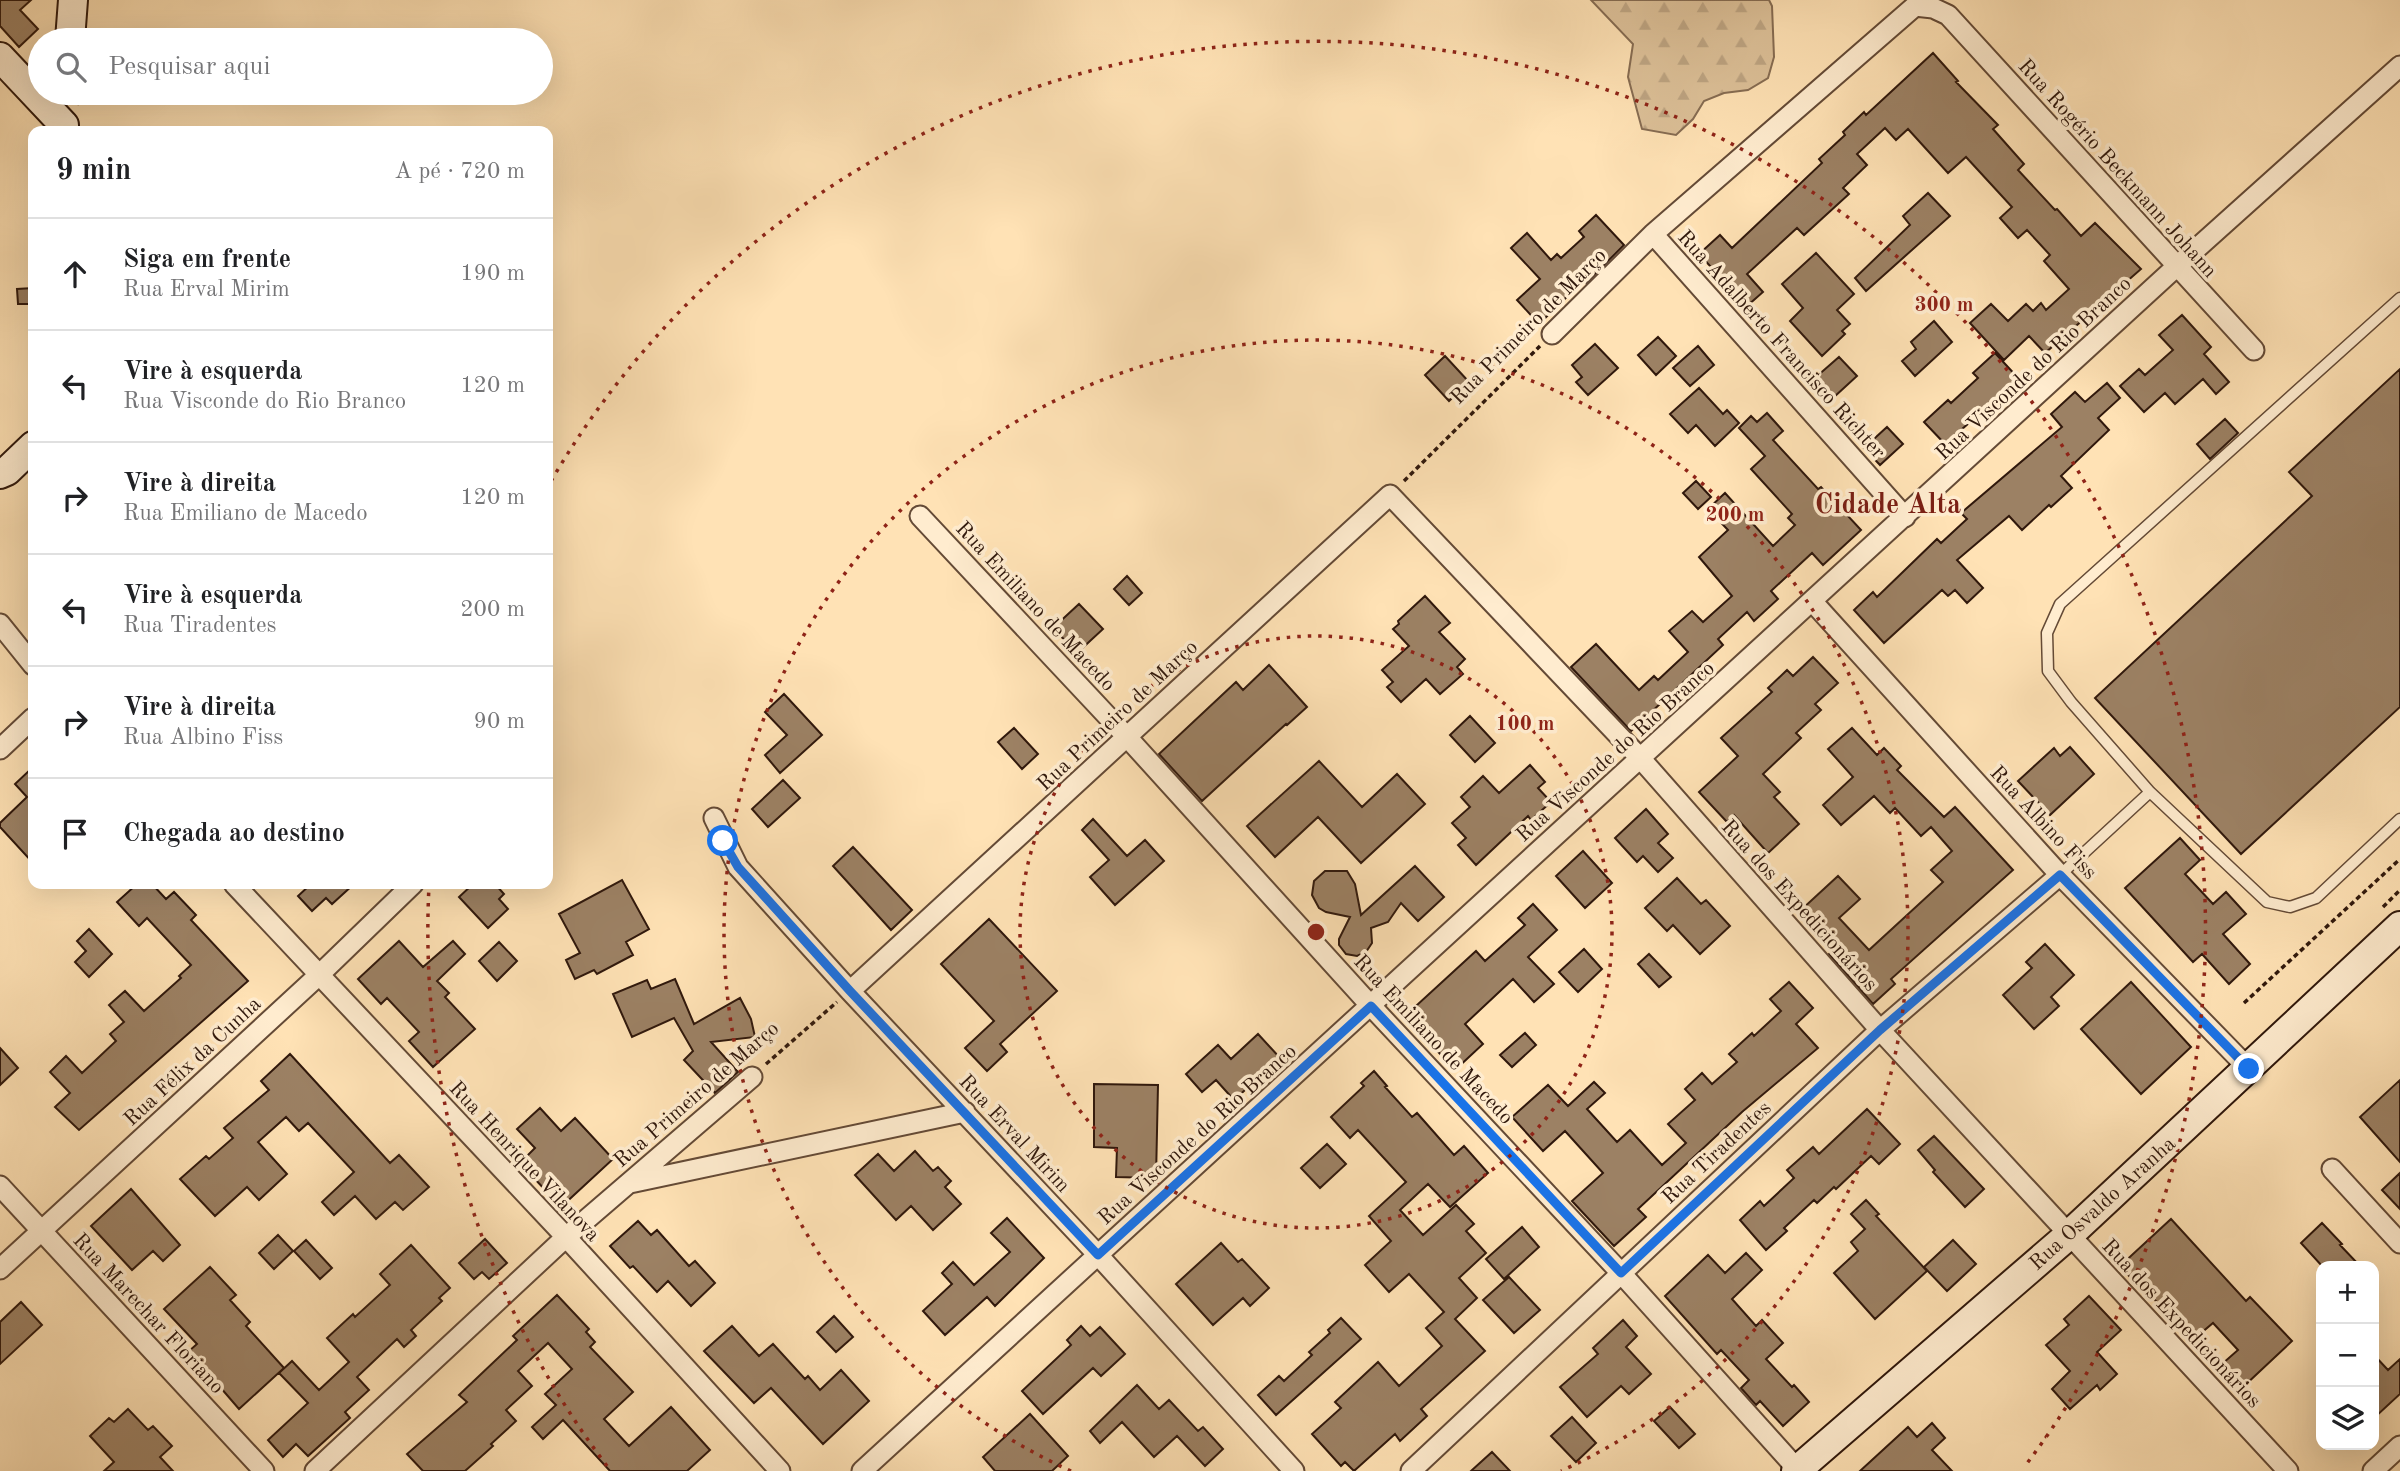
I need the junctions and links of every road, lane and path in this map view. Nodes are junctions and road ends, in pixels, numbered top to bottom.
1 (73, 0) edge
2 (1948, 15) joint
3 (71, 28) edge
4 (0, 57) edge
5 (2400, 66) edge
6 (28, 88) edge
7 (43, 105) edge
8 (65, 105) edge
9 (62, 126) edge
10 (64, 126) edge
11 (1653, 234) junction
12 (2176, 267) junction
13 (2400, 298) edge
14 (1552, 334) joint
15 (2254, 350) dead end
16 (28, 451) edge
17 (0, 474) edge
18 (1390, 495) junction
19 (920, 516) dead end
20 (1905, 517) junction
21 (1812, 601) junction
22 (0, 624) edge
23 (28, 659) edge
24 (28, 723) edge
25 (1127, 737) junction
26 (0, 748) edge
27 (1641, 760) junction
28 (2150, 792) junction
29 (714, 818) dead end
30 (2400, 819) edge
31 (2400, 859) edge
32 (2060, 875) junction
33 (239, 889) edge
34 (408, 889) edge
35 (2400, 926) edge
36 (319, 975) junction
37 (850, 991) junction
38 (2244, 1003) dead end
39 (1371, 1006) junction
40 (1880, 1030) junction
41 (2249, 1069) junction
42 (752, 1077) joint
43 (965, 1112) junction
44 (2332, 1169) dead end
45 (627, 1184) junction
46 (0, 1186) edge
47 (42, 1231) junction
48 (2070, 1234) junction
49 (566, 1237) junction
50 (2400, 1243) edge
51 (1098, 1255) junction
52 (0, 1269) edge
53 (1621, 1273) junction
54 (2400, 1446) edge
55 (1797, 1470) edge
56 (264, 1471) edge
57 (315, 1471) edge
58 (780, 1471) edge
59 (862, 1471) edge
60 (1294, 1471) edge
61 (1411, 1471) edge
62 (2288, 1471) edge
63 (2373, 1471) edge

1 - 3 main road
2 - 11 street, Rua Primeiro de Março
2 - 12 street, Rua Rogério Beckmann Johann
4 - 6 main road
5 - 12 street, Rua Visconde do Rio Branco
7 - 9 main road
8 - 10 main road
11 - 14 street, Rua Primeiro de Março
11 - 20 street, Rua Adalberto Francisco Richter
12 - 15 street, Rua Rogério Beckmann Johann
12 - 20 street, Rua Visconde do Rio Branco
13 - 28 lane
14 - 18 path, Rua Primeiro de Março
16 - 17 main road
18 - 25 street, Rua Primeiro de Março
18 - 27 street, Rua dos Expedicionários
19 - 25 street, Rua Emiliano de Macedo
20 - 21 street, Rua Visconde do Rio Branco
21 - 27 street, Rua Visconde do Rio Branco
21 - 32 street, Rua Albino Fiss
22 - 23 street
24 - 26 street
25 - 37 street, Rua Primeiro de Março
25 - 39 street, Rua Emiliano de Macedo
27 - 39 street, Rua Visconde do Rio Branco
27 - 40 street, Rua dos Expedicionários
28 - 30 lane
28 - 32 lane
29 - 37 street, Rua Erval Mirim
31 - 38 path
32 - 40 street, Rua Tiradentes
32 - 41 street, Rua Albino Fiss
33 - 36 street, Rua Henrique Vilanova
34 - 36 street, Rua Félix da Cunha
35 - 41 main road, Rua Osvaldo Aranha
36 - 47 street, Rua Félix da Cunha
36 - 49 street, Rua Henrique Vilanova
37 - 42 path, Rua Primeiro de Março
37 - 43 street, Rua Erval Mirim
39 - 51 street, Rua Visconde do Rio Branco
39 - 53 street, Rua Emiliano de Macedo
40 - 48 street, Rua dos Expedicionários
40 - 53 street, Rua Tiradentes
41 - 48 main road, Rua Osvaldo Aranha
42 - 45 street, Rua Primeiro de Março
43 - 45 street
43 - 51 street, Rua Erval Mirim
44 - 50 street
45 - 49 street, Rua Primeiro de Março
46 - 47 street, Rua Marechar Floriano
47 - 52 street, Rua Félix da Cunha
47 - 56 street, Rua Marechar Floriano
48 - 55 main road, Rua Osvaldo Aranha
48 - 62 street, Rua dos Expedicionários
49 - 57 street, Rua Primeiro de Março
49 - 58 street, Rua Henrique Vilanova
51 - 59 street, Rua Visconde do Rio Branco
51 - 60 street, Rua Erval Mirim
53 - 55 street, Rua Emiliano de Macedo
53 - 61 street, Rua Tiradentes
54 - 63 street

